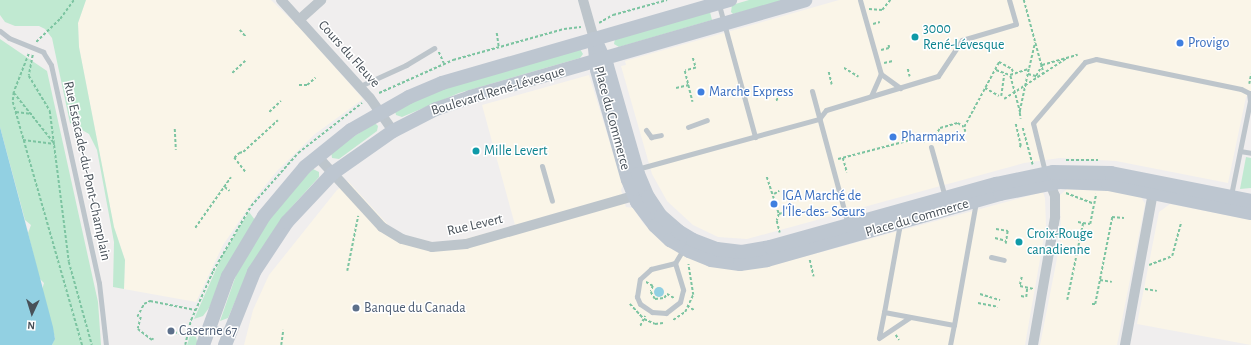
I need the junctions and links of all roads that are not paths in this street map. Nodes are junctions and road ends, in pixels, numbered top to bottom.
1 (281, 0) edge
2 (321, 0) edge
3 (583, 0) edge
4 (805, 0) edge
5 (860, 0) edge
6 (1009, 0) edge
7 (724, 2) edge
8 (299, 20) junction
9 (724, 23) junction
10 (0, 31) edge
11 (594, 39) junction
12 (437, 50) road end
13 (600, 60) junction
14 (881, 74) junction
15 (360, 86) junction
16 (900, 88) junction
17 (812, 91) dead end
18 (1250, 92) edge
19 (871, 96) junction
20 (381, 112) junction
21 (819, 119) junction
22 (707, 120) dead end
23 (688, 128) dead end
24 (646, 130) dead end
25 (393, 131) junction
26 (661, 135) dead end
27 (755, 137) junction
28 (931, 148) dead end
29 (1240, 151) junction
30 (1251, 153) edge
31 (317, 156) junction
32 (542, 166) dead end
33 (637, 169) junction
34 (333, 173) junction
35 (1043, 174) junction
36 (1154, 187) junction
37 (639, 194) junction
38 (552, 201) dead end
39 (1251, 201) edge
40 (976, 202) junction
41 (1230, 202) junction
42 (947, 203) junction
43 (1251, 212) edge
44 (897, 224) junction
45 (850, 231) junction
46 (687, 244) junction
47 (991, 257) dead end
48 (1004, 260) dead end
49 (675, 263) junction
50 (884, 312) junction
51 (910, 317) junction
52 (954, 325) junction
53 (209, 326) junction
54 (227, 338) edge
55 (879, 338) junction
56 (106, 345) edge
57 (203, 345) edge
58 (878, 345) edge
59 (950, 345) edge
60 (1033, 345) edge
61 (1125, 345) edge

1 - 8 street, Cours du Fleuve
2 - 8 street
3 - 11 street
4 - 9 street, Boulevard René-Lévesque
5 - 14 lane
6 - 16 lane
7 - 9 lane
7 - 11 street, Boulevard René-Lévesque
8 - 15 street, Cours du Fleuve
9 - 13 street, Boulevard René-Lévesque
9 - 27 lane
10 - 56 lane, Rue Estacade-du-Pont-Champlain
11 - 13 street, Place du Commerce
11 - 20 street, Boulevard René-Lévesque
12 - 15 lane
13 - 25 street, Boulevard René-Lévesque
13 - 33 street, Place du Commerce
13 - 37 street, Place du Commerce
14 - 16 lane
14 - 19 lane
15 - 20 street, Cours du Fleuve
16 - 19 lane
17 - 21 lane
18 - 29 lane
18 - 35 lane
19 - 21 lane
20 - 25 street, Cours du Fleuve
20 - 31 street, Boulevard René-Lévesque
21 - 27 lane
21 - 45 lane
22 - 23 lane
24 - 26 lane
25 - 34 street, Boulevard René-Lévesque
27 - 33 lane
28 - 42 lane
29 - 30 lane
29 - 41 lane
31 - 34 street, Rue Levert
31 - 53 street, Boulevard René-Lévesque
32 - 38 lane
33 - 37 street, Place du Commerce
34 - 37 street, Rue Levert
34 - 54 street, Boulevard René-Lévesque
35 - 36 street, Place du Commerce
35 - 40 street, Place du Commerce
35 - 42 street, Place du Commerce
35 - 60 street
36 - 41 street, Place du Commerce
36 - 61 street
37 - 46 street, Place du Commerce
39 - 41 street, Place du Commerce
40 - 42 street, Place du Commerce
40 - 52 lane
41 - 43 street, Place du Commerce
42 - 44 street, Place du Commerce
42 - 45 street, Place du Commerce
44 - 45 street, Place du Commerce
44 - 50 lane
45 - 46 street, Place du Commerce
46 - 49 lane
47 - 48 lane
49 - 49 lane
50 - 51 lane
50 - 55 lane
51 - 52 lane
51 - 55 lane
52 - 59 lane
53 - 54 lane
53 - 57 street, Boulevard René-Lévesque
55 - 58 lane

